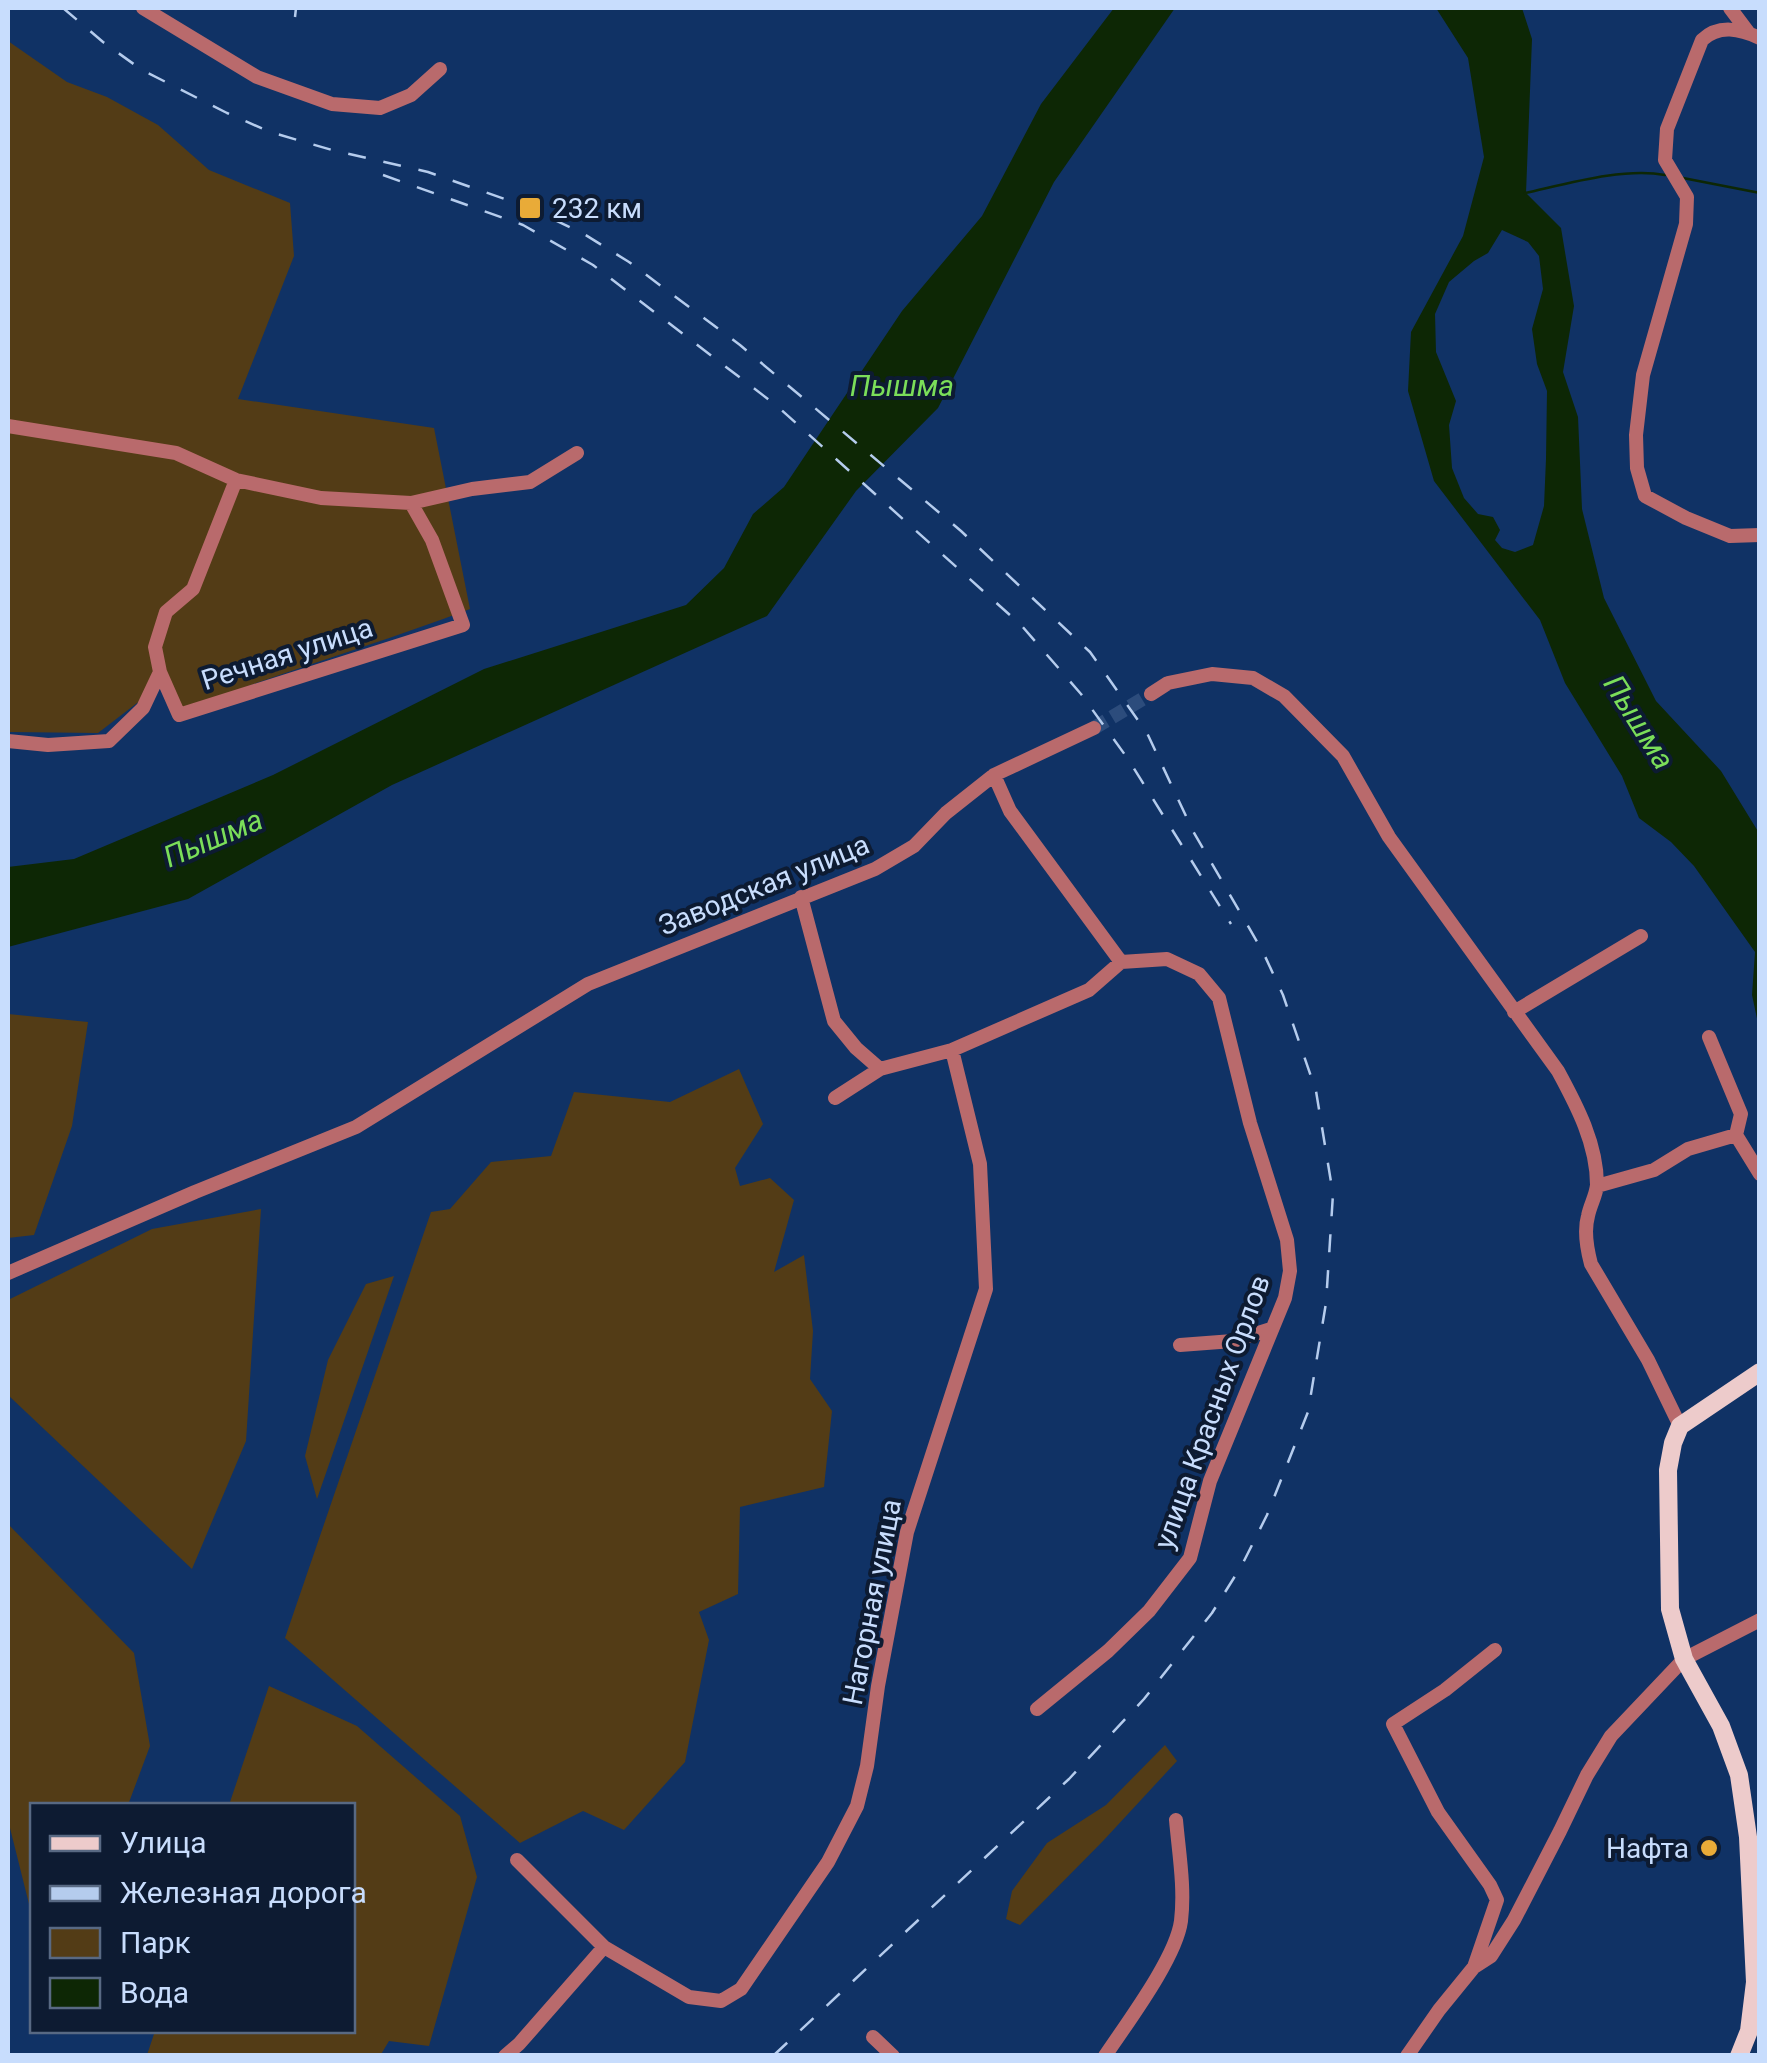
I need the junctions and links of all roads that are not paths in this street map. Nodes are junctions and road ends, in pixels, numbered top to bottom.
1 (143, 8) edge
2 (1730, 8) edge
3 (1754, 35) edge
4 (440, 69) dead end
5 (8, 426) edge
6 (577, 453) dead end
7 (236, 480) junction
8 (411, 503) junction
9 (1760, 536) edge
10 (160, 672) junction
11 (1151, 694) tunnel mouth
12 (1094, 728) tunnel mouth
13 (8, 740) edge
14 (994, 775) junction
15 (801, 896) junction
16 (1641, 936) dead end
17 (1122, 962) junction
18 (1514, 1012) junction
19 (1709, 1037) dead end
20 (952, 1050) junction
21 (880, 1068) junction
22 (835, 1098) dead end
23 (1736, 1135) junction
24 (1760, 1174) edge
25 (1597, 1186) junction
26 (8, 1273) edge
27 (1271, 1329) junction
28 (1180, 1345) dead end
29 (1760, 1372) edge
30 (1680, 1426) junction
31 (1760, 1620) edge
32 (1496, 1650) dead end
33 (1684, 1659) junction
34 (1037, 1709) dead end
35 (1176, 1820) dead end
36 (517, 1860) dead end
37 (604, 1947) junction
38 (1474, 1967) junction
39 (1757, 1978) edge
40 (872, 2037) dead end
41 (505, 2056) edge
42 (892, 2056) edge
43 (1105, 2056) edge
44 (1406, 2056) edge
45 (1738, 2056) edge

1 - 4 street
2 - 3 street
3 - 9 street
5 - 7 street
6 - 8 street
7 - 8 street
7 - 10 street
8 - 10 street, Речная улица
10 - 13 street, Речная улица
11 - 18 street
12 - 14 street, Заводская улица
14 - 15 street, Заводская улица
14 - 17 street
15 - 21 street
15 - 26 street, Заводская улица
16 - 18 street
17 - 20 street
17 - 27 street, улица Красных Орлов
18 - 25 street
19 - 23 street
20 - 21 street
20 - 37 street, Нагорная улица
21 - 22 street
23 - 24 street
23 - 25 street
25 - 30 street
27 - 28 street
27 - 34 street, улица Красных Орлов
29 - 30 main road
30 - 33 main road
31 - 33 street
32 - 38 street
33 - 38 street
33 - 39 main road
35 - 43 street
36 - 37 street, Нагорная улица
37 - 41 street
38 - 44 street
39 - 45 main road
40 - 42 street

